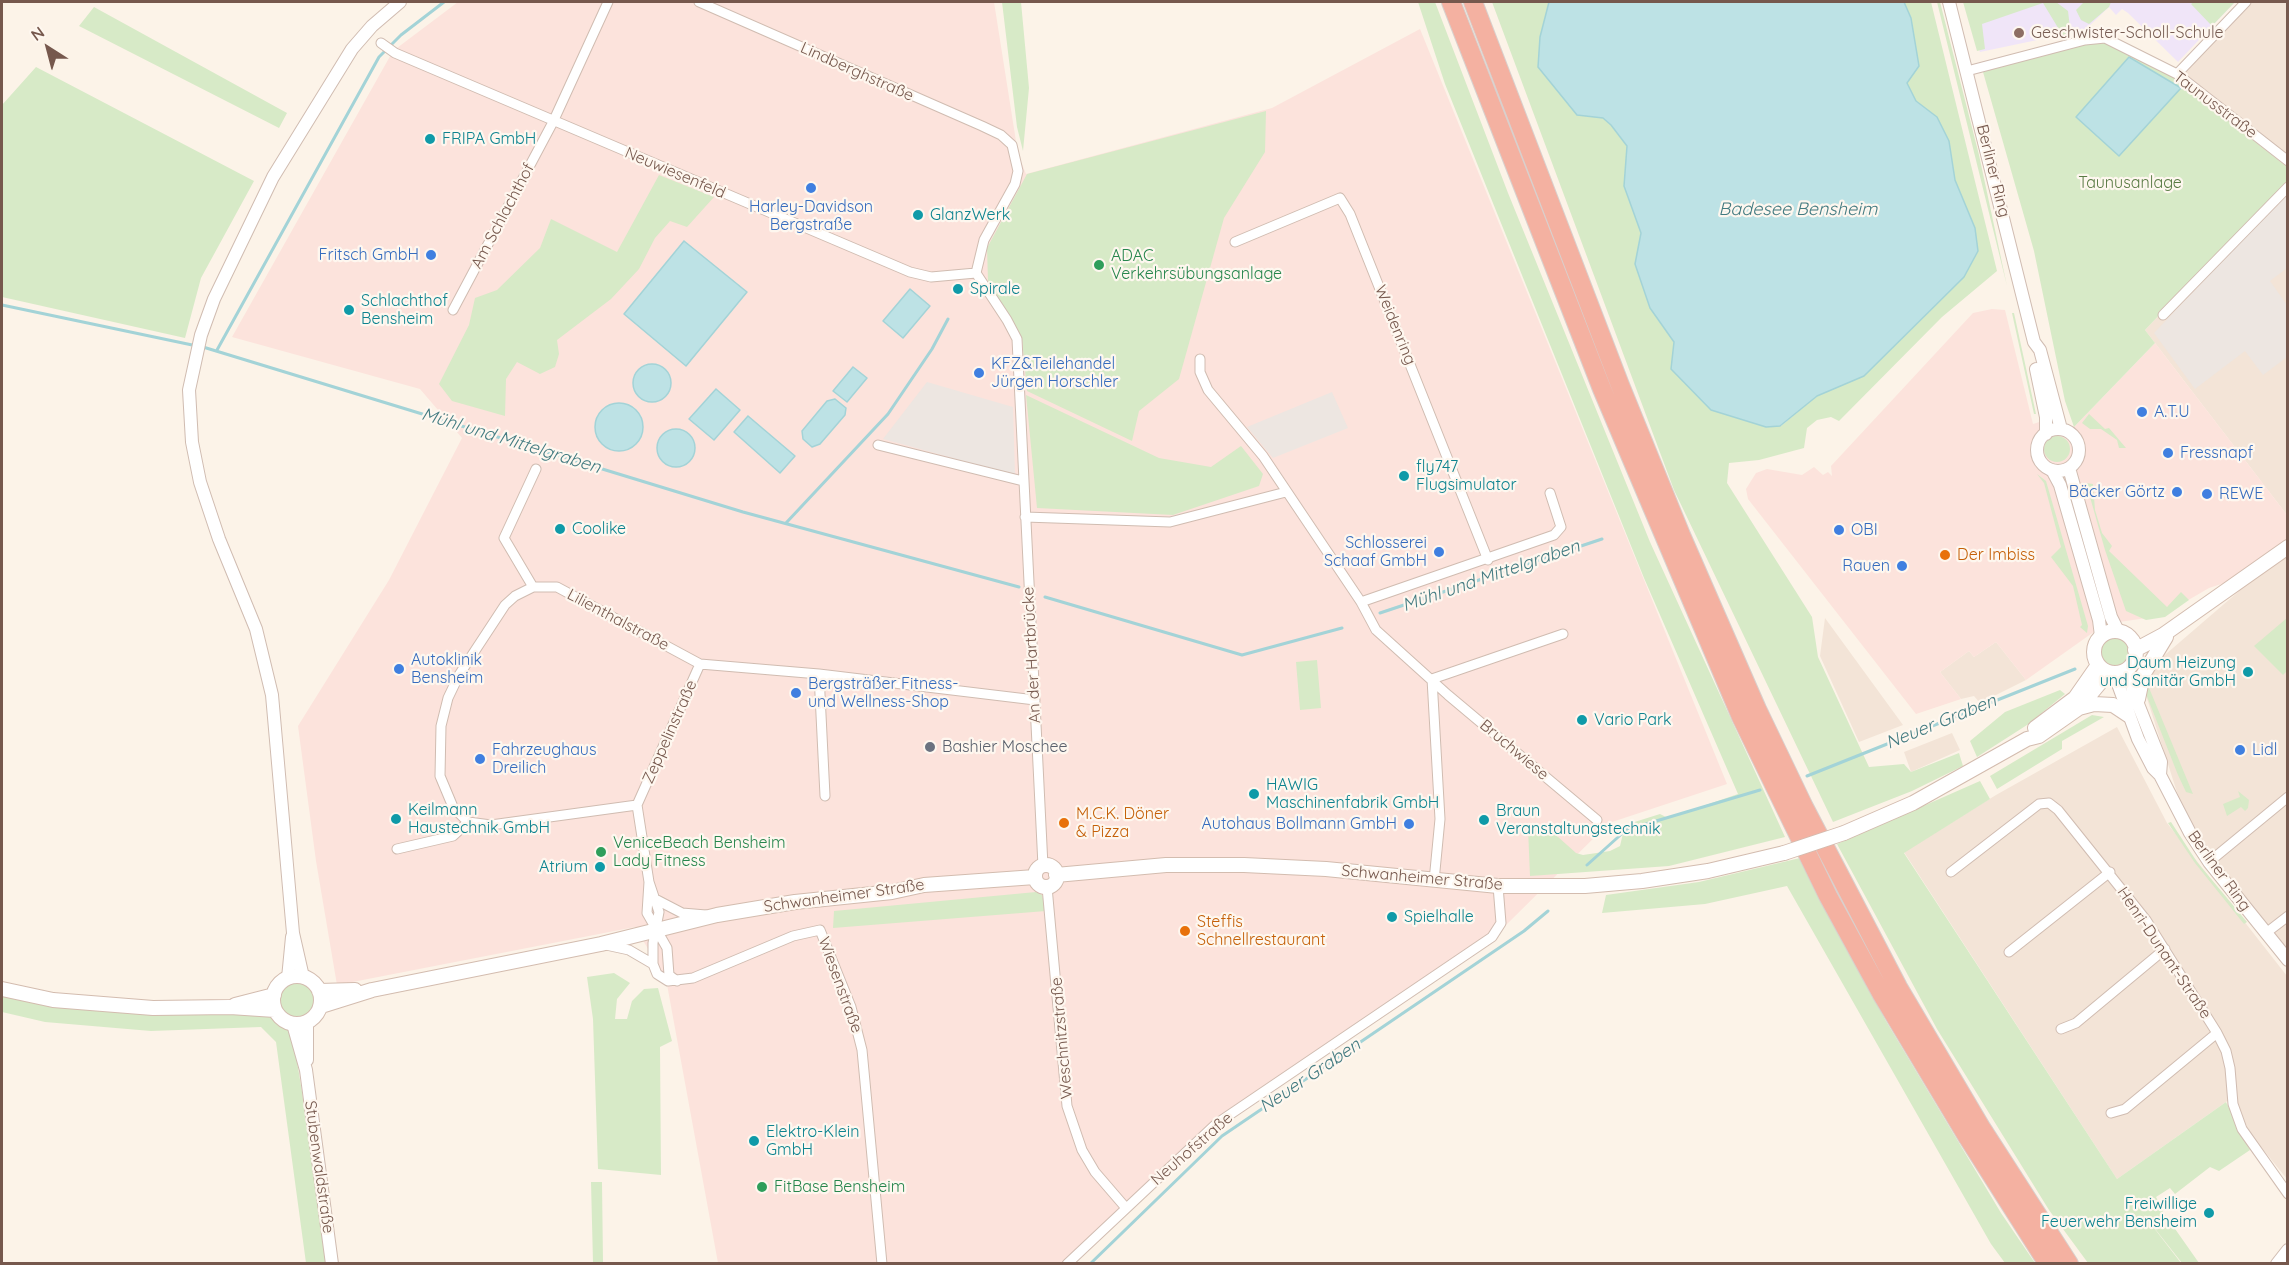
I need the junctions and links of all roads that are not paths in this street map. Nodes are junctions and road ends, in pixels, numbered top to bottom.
1 (400, 2) edge
2 (608, 2) edge
3 (699, 2) edge
4 (1451, 2) edge
5 (1473, 2) edge
6 (1949, 2) edge
7 (2246, 2) edge
8 (381, 43) dead end
9 (1967, 71) junction
10 (2177, 74) junction
11 (553, 122) junction
12 (2288, 161) edge
13 (2288, 187) edge
14 (1235, 242) dead end
15 (976, 273) junction
16 (453, 310) dead end
17 (2163, 315) dead end
18 (2034, 342) junction
19 (1200, 358) dead end
20 (2061, 429) junction
21 (2046, 434) junction
22 (878, 445) dead end
23 (2069, 468) junction
24 (536, 469) dead end
25 (2052, 470) junction
26 (1023, 481) junction
27 (1286, 492) junction
28 (1550, 493) dead end
29 (1025, 517) junction
30 (2288, 547) edge
31 (1488, 560) junction
32 (533, 587) junction
33 (1361, 602) junction
34 (2171, 627) junction
35 (1563, 634) dead end
36 (2101, 636) junction
37 (2128, 640) junction
38 (700, 664) junction
39 (2112, 670) junction
40 (819, 674) junction
41 (1432, 679) junction
42 (2138, 699) junction
43 (1035, 700) junction
44 (2079, 708) junction
45 (2128, 715) junction
46 (2027, 739) junction
47 (2160, 774) junction
48 (825, 796) dead end
49 (2288, 797) edge
50 (638, 805) junction
51 (1597, 820) dead end
52 (468, 822) junction
53 (396, 849) dead end
54 (2209, 862) junction
55 (1039, 871) junction
56 (1951, 872) dead end
57 (2110, 872) junction
58 (1056, 875) junction
59 (1434, 881) junction
60 (649, 882) junction
61 (1498, 886) junction
62 (1047, 887) junction
63 (657, 900) junction
64 (717, 915) junction
65 (2288, 916) edge
66 (655, 931) junction
67 (293, 933) junction
68 (2266, 933) junction
69 (601, 944) junction
70 (2165, 949) junction
71 (2009, 952) dead end
72 (2288, 960) edge
73 (653, 964) junction
74 (303, 977) junction
75 (288, 978) junction
76 (677, 981) junction
77 (2, 989) edge
78 (372, 990) junction
79 (319, 991) junction
80 (274, 995) junction
81 (321, 1006) junction
82 (230, 1007) junction
83 (275, 1010) junction
84 (307, 1022) junction
85 (292, 1024) junction
86 (2061, 1029) dead end
87 (2217, 1034) junction
88 (306, 1070) junction
89 (2110, 1113) dead end
90 (2288, 1194) edge
91 (1126, 1208) junction
92 (2288, 1250) edge
93 (332, 1263) edge
94 (882, 1263) edge
95 (1067, 1263) edge
96 (2048, 1263) edge
97 (2069, 1263) edge
98 (2277, 1263) edge

1 - 67 street
2 - 11 street
3 - 15 street, Lindberghstraße
4 - 96 highway
5 - 97 highway
6 - 9 street, Berliner Ring
7 - 10 street
8 - 11 street, Neuwiesenfeld
9 - 10 street, Taunusstraße
9 - 18 street, Berliner Ring
10 - 12 street, Taunusstraße
11 - 15 street, Neuwiesenfeld
11 - 16 street, Am Schlachthof
13 - 17 street
14 - 31 street, Weidenring
15 - 26 street, An der Hartbrücke
18 - 20 street, Berliner Ring
18 - 21 street, Berliner Ring
19 - 27 street
20 - 21 street
20 - 23 street, Berliner Ring
21 - 25 street, Berliner Ring
22 - 26 street
23 - 25 street
23 - 37 street
24 - 32 street
25 - 36 street, Berliner Ring
26 - 29 street, An der Hartbrücke
27 - 29 street
27 - 33 street
28 - 31 street
29 - 43 street, An der Hartbrücke
30 - 34 main road
31 - 33 street
32 - 38 street, Lilienthalstraße
32 - 52 street
33 - 41 street, Bruchwiese
34 - 37 main road
34 - 42 main road
35 - 41 street
36 - 37 main road
36 - 39 main road, Berliner Ring
37 - 39 main road
38 - 40 street, Zeppelinstraße
38 - 50 street, Zeppelinstraße
39 - 42 street, Berliner Ring
39 - 44 main road
39 - 45 street, Berliner Ring
39 - 46 main road
40 - 43 street, Zeppelinstraße
40 - 48 street
41 - 51 street, Bruchwiese
41 - 59 street
42 - 47 street, Berliner Ring
43 - 55 street, An der Hartbrücke
44 - 45 main road
44 - 46 main road
45 - 47 street, Berliner Ring
46 - 61 main road, Schwanheimer Straße, bridge
47 - 54 street, Berliner Ring
49 - 54 street
50 - 52 street
50 - 60 street, Zeppelinstraße
52 - 53 street
54 - 68 street, Berliner Ring
55 - 58 main road
55 - 62 main road
55 - 64 main road, Schwanheimer Straße
56 - 57 street, Henri-Dunant-Straße
57 - 70 street, Henri-Dunant-Straße
57 - 71 street
58 - 59 main road, Schwanheimer Straße
58 - 62 main road
59 - 61 main road, Schwanheimer Straße
60 - 63 street, Zeppelinstraße
60 - 66 street, Zeppelinstraße
61 - 91 street, Neuhofstraße
62 - 91 street, Weschnitzstraße
63 - 64 street
63 - 66 street, Zeppelinstraße
64 - 66 main road, Schwanheimer Straße
65 - 68 street
66 - 69 main road, Schwanheimer Straße
66 - 73 street
66 - 76 street
67 - 74 street
67 - 75 street
68 - 72 street, Berliner Ring
69 - 73 street
69 - 78 main road, Schwanheimer Straße
70 - 86 street
70 - 87 street, Henri-Dunant-Straße
73 - 76 street
74 - 75 main road
74 - 79 main road
75 - 80 main road
76 - 94 street, Wiesenstraße
77 - 82 main road
78 - 79 main road
78 - 81 main road
79 - 81 main road
80 - 82 main road
80 - 83 main road
81 - 84 main road
82 - 83 main road
83 - 85 main road
84 - 85 main road
84 - 88 street, Stubenwaldstraße
85 - 88 street, Stubenwaldstraße
87 - 89 street
87 - 90 street, Henri-Dunant-Straße
88 - 93 street, Stubenwaldstraße
91 - 95 street, Neuhofstraße
92 - 98 street

